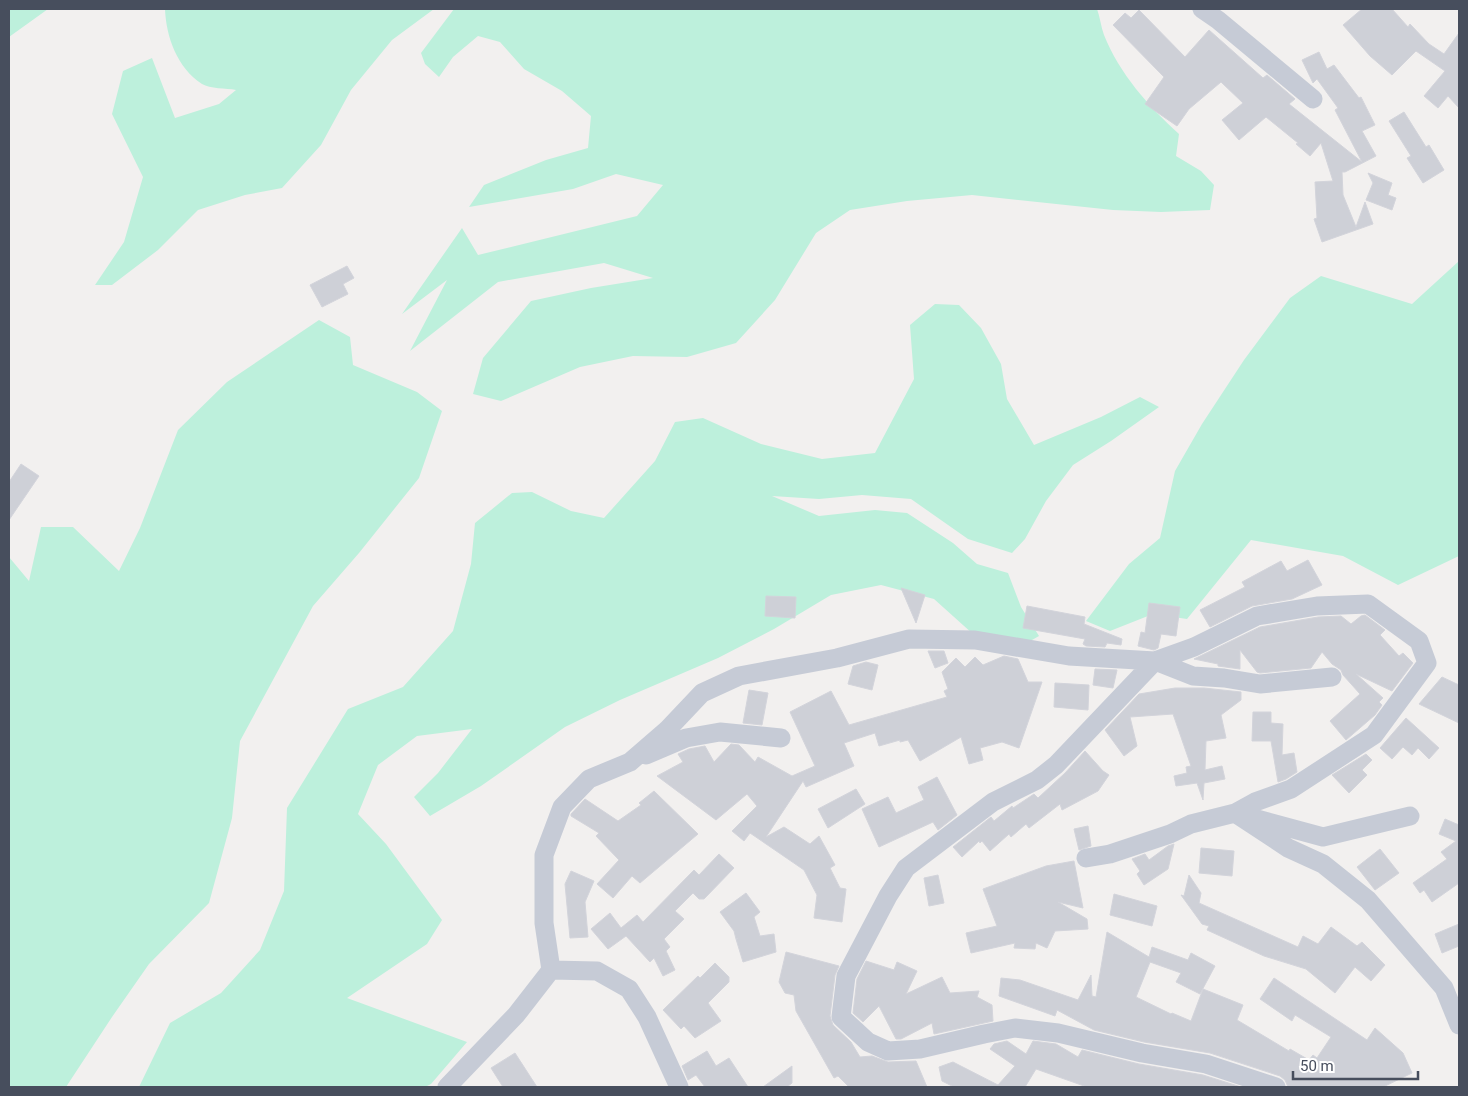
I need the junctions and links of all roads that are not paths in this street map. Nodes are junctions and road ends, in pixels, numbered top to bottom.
1 (1202, 9) edge
2 (1313, 99) dead end
3 (1155, 662) junction
4 (1332, 677) dead end
5 (781, 738) dead end
6 (630, 762) junction
7 (1235, 813) junction
8 (1410, 816) dead end
9 (1086, 858) dead end
10 (551, 970) junction
11 (1459, 1025) edge
12 (447, 1087) edge
13 (679, 1087) edge
14 (1276, 1087) edge

1 - 2 street
3 - 4 street
3 - 6 street
3 - 7 street
3 - 14 street
5 - 6 street
6 - 10 street
7 - 8 street
7 - 9 street
7 - 11 street
10 - 12 street
10 - 13 street

